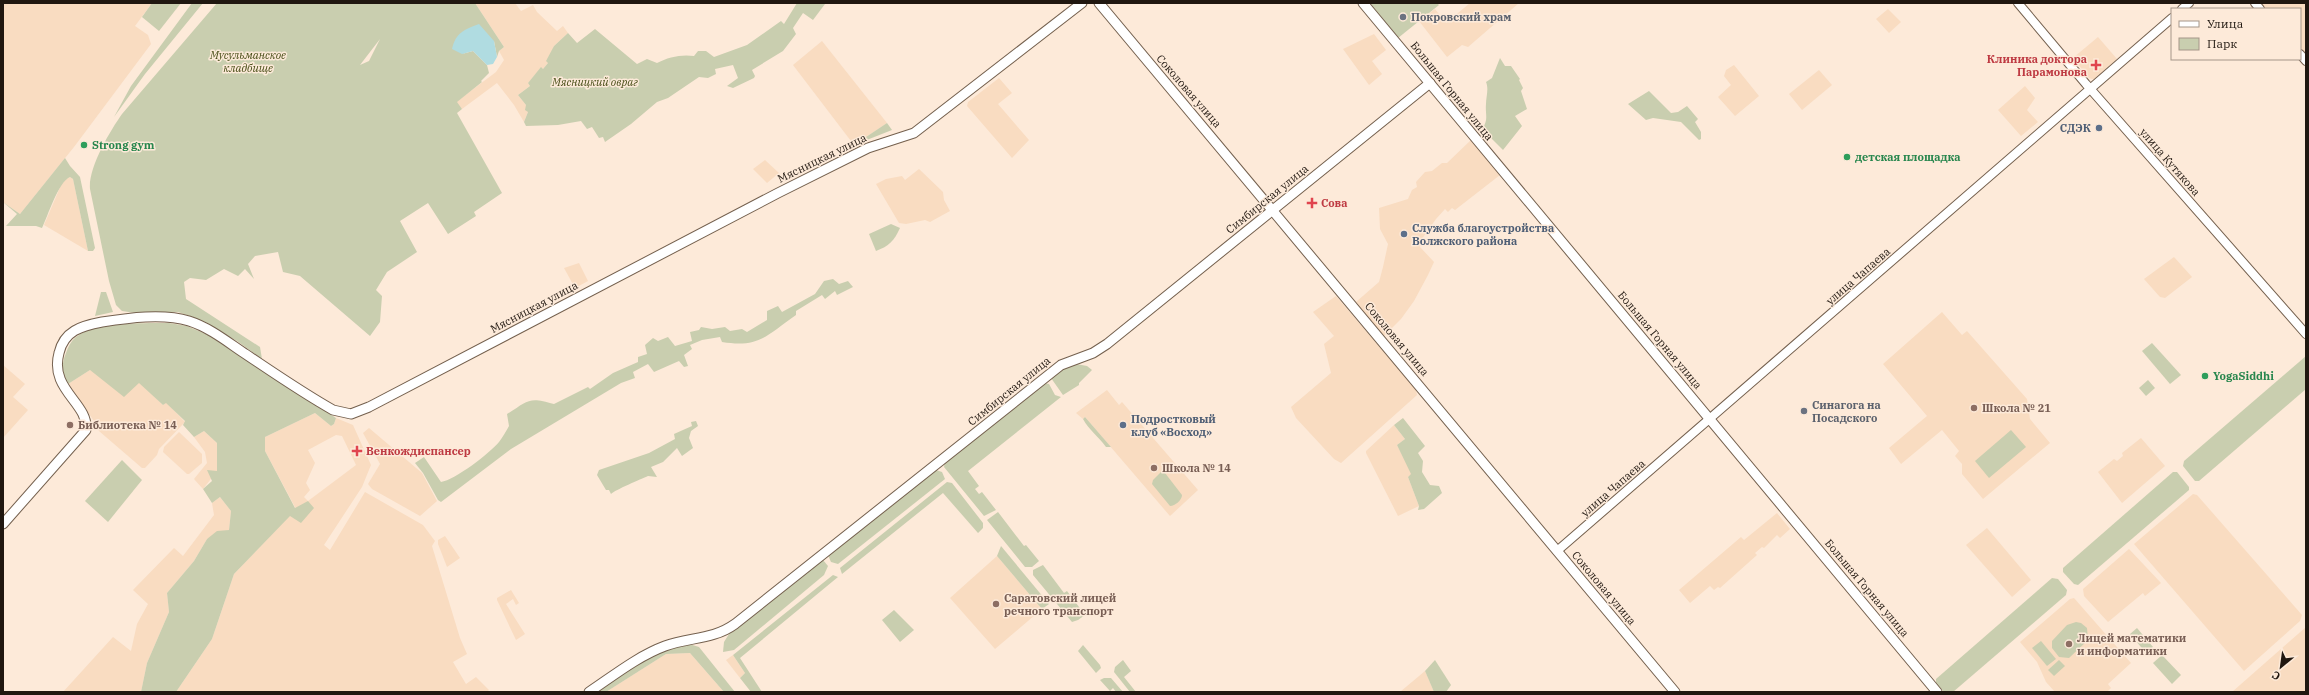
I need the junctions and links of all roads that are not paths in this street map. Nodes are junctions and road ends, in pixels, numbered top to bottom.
1 (1082, 3) edge
2 (1099, 3) edge
3 (1363, 3) edge
4 (2018, 3) edge
5 (2171, 19) edge
6 (1430, 83) junction
7 (2090, 89) junction
8 (1274, 210) junction
9 (2306, 334) edge
10 (1710, 418) junction
11 (3, 524) edge
12 (1557, 551) junction
13 (588, 692) edge
14 (1675, 692) edge
15 (1937, 692) edge

1 - 11 main road, Мясницкая улица
2 - 8 main road, Соколовая улица
3 - 6 main road, Большая Горная улица
4 - 7 street, улица Кутякова
5 - 7 street, улица Чапаева
6 - 8 main road, Симбирская улица
6 - 10 main road, Большая Горная улица
7 - 9 street, улица Кутякова
7 - 10 street, улица Чапаева
8 - 12 main road, Соколовая улица
8 - 13 main road, Симбирская улица
10 - 12 street, улица Чапаева
10 - 15 main road, Большая Горная улица
12 - 14 main road, Соколовая улица

